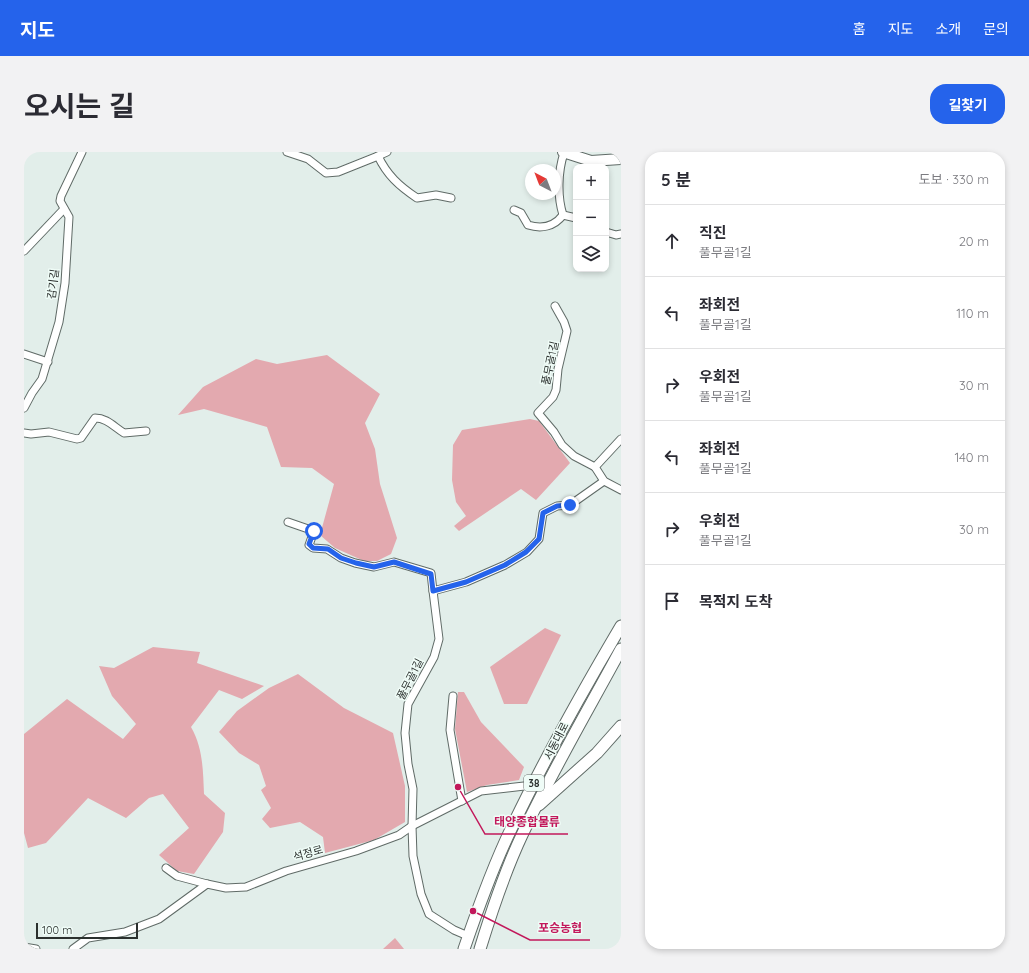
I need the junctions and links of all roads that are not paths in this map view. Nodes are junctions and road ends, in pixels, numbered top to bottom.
1 (82, 152) edge
2 (287, 152) edge
3 (387, 152) edge
4 (564, 152) edge
5 (378, 156) junction
6 (621, 159) edge
7 (452, 198) dead end
8 (64, 209) junction
9 (514, 210) dead end
10 (563, 215) junction
11 (573, 217) edge
12 (609, 233) edge
13 (621, 234) edge
14 (24, 250) edge
15 (555, 306) dead end
16 (24, 354) edge
17 (48, 362) junction
18 (24, 408) edge
19 (146, 431) dead end
20 (24, 432) edge
21 (621, 439) edge
22 (595, 467) junction
23 (604, 481) junction
24 (621, 490) edge
25 (288, 522) dead end
26 (433, 591) junction
27 (621, 626) edge
28 (621, 649) edge
29 (453, 696) dead end
30 (621, 726) edge
31 (533, 785) junction
32 (462, 801) junction
33 (534, 810) junction
34 (412, 826) junction
35 (166, 868) dead end
36 (207, 884) junction
37 (468, 936) junction
38 (24, 947) edge
39 (36, 949) edge
40 (73, 949) edge
41 (464, 949) edge
42 (480, 949) edge

1 - 8 street, 감기길
2 - 5 street
3 - 5 street
4 - 6 street
4 - 10 street
5 - 7 street
8 - 14 street
8 - 17 street, 감기길
9 - 10 street
10 - 11 street
12 - 13 street
15 - 22 street, 풀무골1길
16 - 17 street
17 - 18 street, 감기길
19 - 20 street
21 - 22 street
22 - 23 street, 풀무골1길
23 - 24 street, 풀무골1길
23 - 26 street
25 - 26 street, 풀무골1길
26 - 34 street, 풀무골1길
27 - 31 main road, 서동대로 / 38
28 - 33 main road, 서동대로 / 38
29 - 32 street
30 - 33 main road, 서동대로
31 - 32 street
31 - 37 main road, 서동대로 / 38
32 - 34 street
33 - 42 main road, 서동대로 / 38
34 - 36 street, 석정로
34 - 37 street, 풀무골1길
35 - 36 street, 석정로
36 - 40 street
37 - 41 main road, 서동대로 / 38
38 - 39 street

